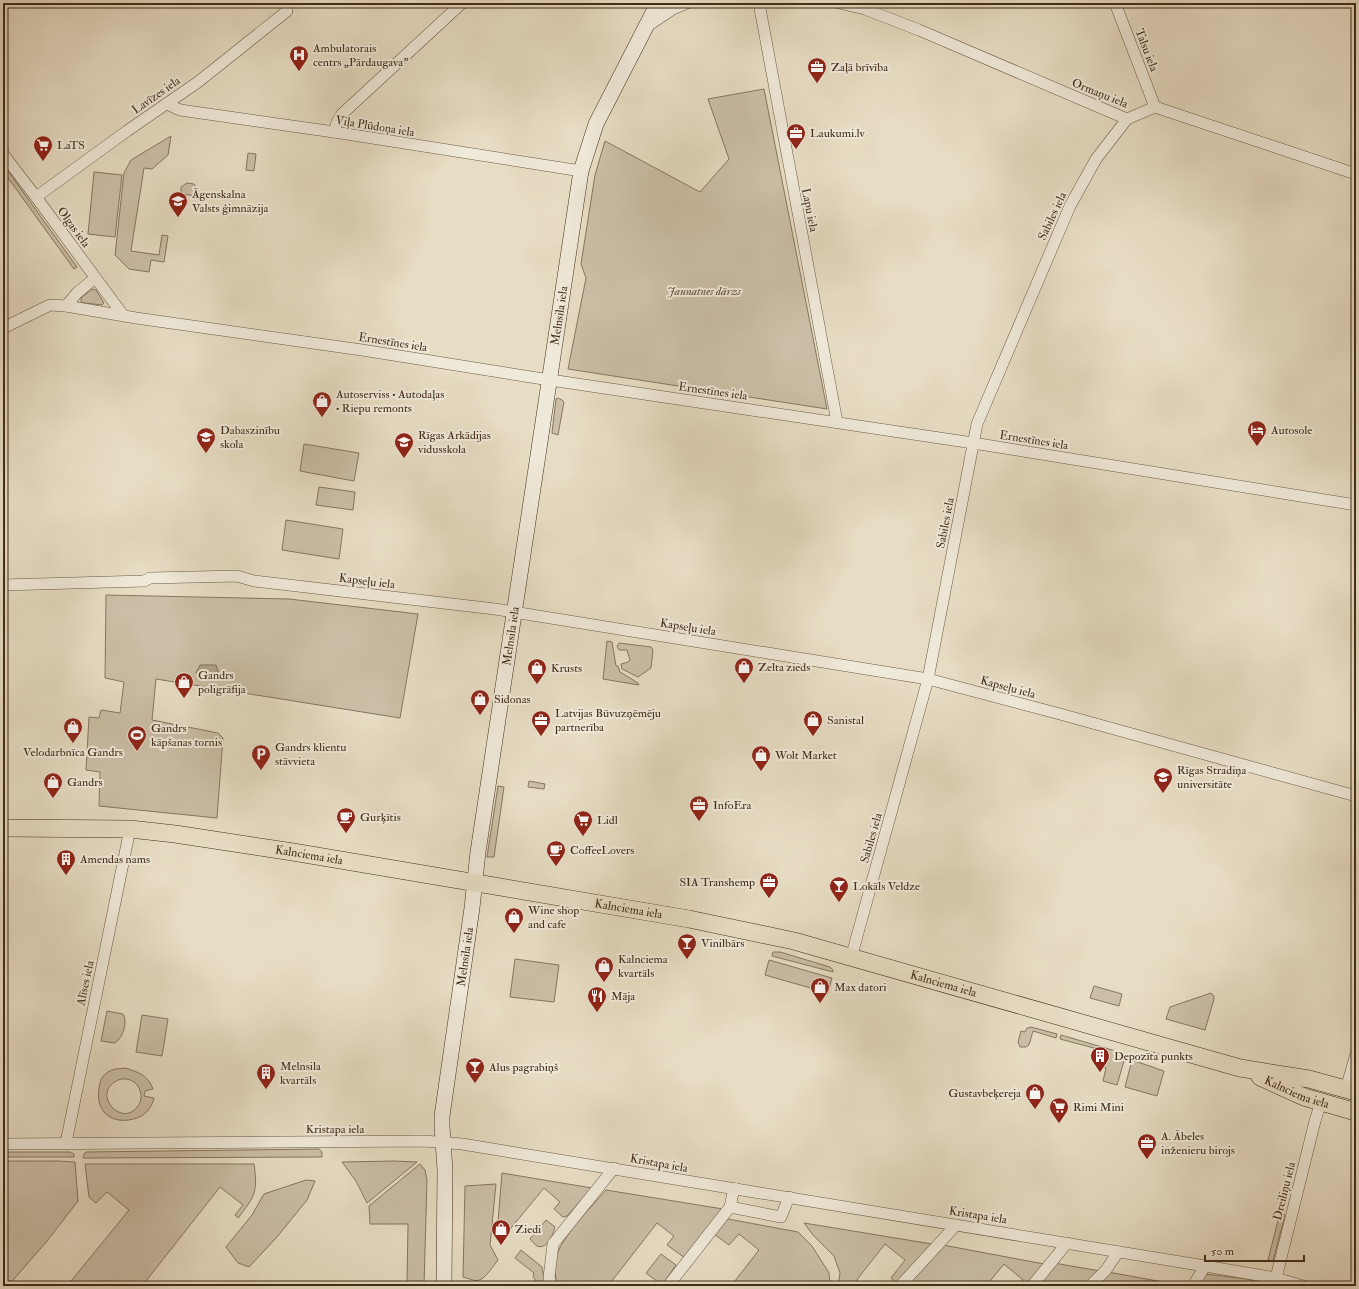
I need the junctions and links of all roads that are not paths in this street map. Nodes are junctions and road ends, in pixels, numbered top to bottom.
1 (462, 3) edge
2 (658, 3) edge
3 (687, 3) edge
4 (758, 3) edge
5 (839, 3) edge
6 (1115, 3) edge
7 (287, 11) dead end
8 (646, 28) junction
9 (167, 104) junction
10 (1155, 107) junction
11 (1127, 119) junction
12 (334, 132) junction
13 (3, 154) edge
14 (581, 171) junction
15 (1356, 174) edge
16 (36, 197) junction
17 (95, 278) junction
18 (66, 306) junction
19 (123, 315) junction
20 (3, 328) edge
21 (550, 380) junction
22 (837, 422) junction
23 (973, 443) junction
24 (1356, 505) edge
25 (3, 585) edge
26 (514, 612) junction
27 (928, 679) junction
28 (1356, 796) edge
29 (3, 828) edge
30 (130, 829) junction
31 (474, 883) junction
32 (851, 958) junction
33 (1356, 1054) edge
34 (1240, 1068) junction
35 (1351, 1090) edge
36 (1321, 1102) junction
37 (1356, 1112) edge
38 (66, 1143) junction
39 (443, 1143) junction
40 (3, 1144) edge
41 (614, 1168) junction
42 (734, 1188) junction
43 (789, 1197) junction
44 (730, 1207) junction
45 (956, 1224) junction
46 (1067, 1243) junction
47 (1118, 1252) junction
48 (1205, 1266) junction
49 (1275, 1282) edge
50 (444, 1286) edge
51 (552, 1286) edge
52 (668, 1286) edge
53 (900, 1286) edge
54 (1032, 1286) edge
55 (1090, 1286) edge
56 (1193, 1286) edge
57 (1303, 1286) edge

1 - 12 street
2 - 8 street, Melnsila iela
3 - 8 street
4 - 22 street, Lapu iela
5 - 11 street, Ormaņu iela
6 - 10 street, Talsu iela
7 - 9 street, Lavīzes iela
8 - 14 street, Melnsila iela
9 - 12 street, Viļa Plūdoņa iela
9 - 16 street, Lavīzes iela
10 - 11 street, Ormaņu iela
10 - 15 street
11 - 23 street, Sabiles iela
12 - 14 street, Viļa Plūdoņa iela
13 - 16 street, Olgas iela
14 - 21 street, Melnsila iela
16 - 17 street, Olgas iela
17 - 18 street
17 - 19 street, Olgas iela
18 - 19 street, Ernestīnes iela
18 - 20 street, Ernestīnes iela
19 - 21 street, Ernestīnes iela
21 - 22 street, Ernestīnes iela
21 - 26 street, Melnsila iela
22 - 23 street, Ernestīnes iela
23 - 24 street, Ernestīnes iela
23 - 27 street, Sabiles iela
25 - 26 street, Kapseļu iela
26 - 27 street, Kapseļu iela
26 - 31 street, Melnsila iela
27 - 28 street, Kapseļu iela
27 - 32 street, Sabiles iela
29 - 30 main road, Kalnciema iela
30 - 31 main road, Kalnciema iela
30 - 38 street, Alīses iela
31 - 32 main road, Kalnciema iela
31 - 39 street, Melnsila iela
32 - 34 main road, Kalnciema iela
33 - 35 street
34 - 35 main road, Kalnciema iela
34 - 36 main road, Kalnciema iela
36 - 37 main road, Kalnciema iela
36 - 49 street, Dreiliņu iela
38 - 39 street, Kristapa iela
38 - 40 street, Kristapa iela
39 - 41 street, Kristapa iela
39 - 50 street, Melnsila iela
41 - 42 street, Kristapa iela
41 - 51 street
42 - 43 street, Kristapa iela
42 - 44 street
43 - 44 street
43 - 45 street, Kristapa iela
44 - 52 street
45 - 46 street, Kristapa iela
45 - 53 street
46 - 47 street, Kristapa iela
46 - 54 street
47 - 48 street, Kristapa iela
47 - 55 street
48 - 49 street, Kristapa iela
48 - 56 street
49 - 57 street, Kristapa iela

